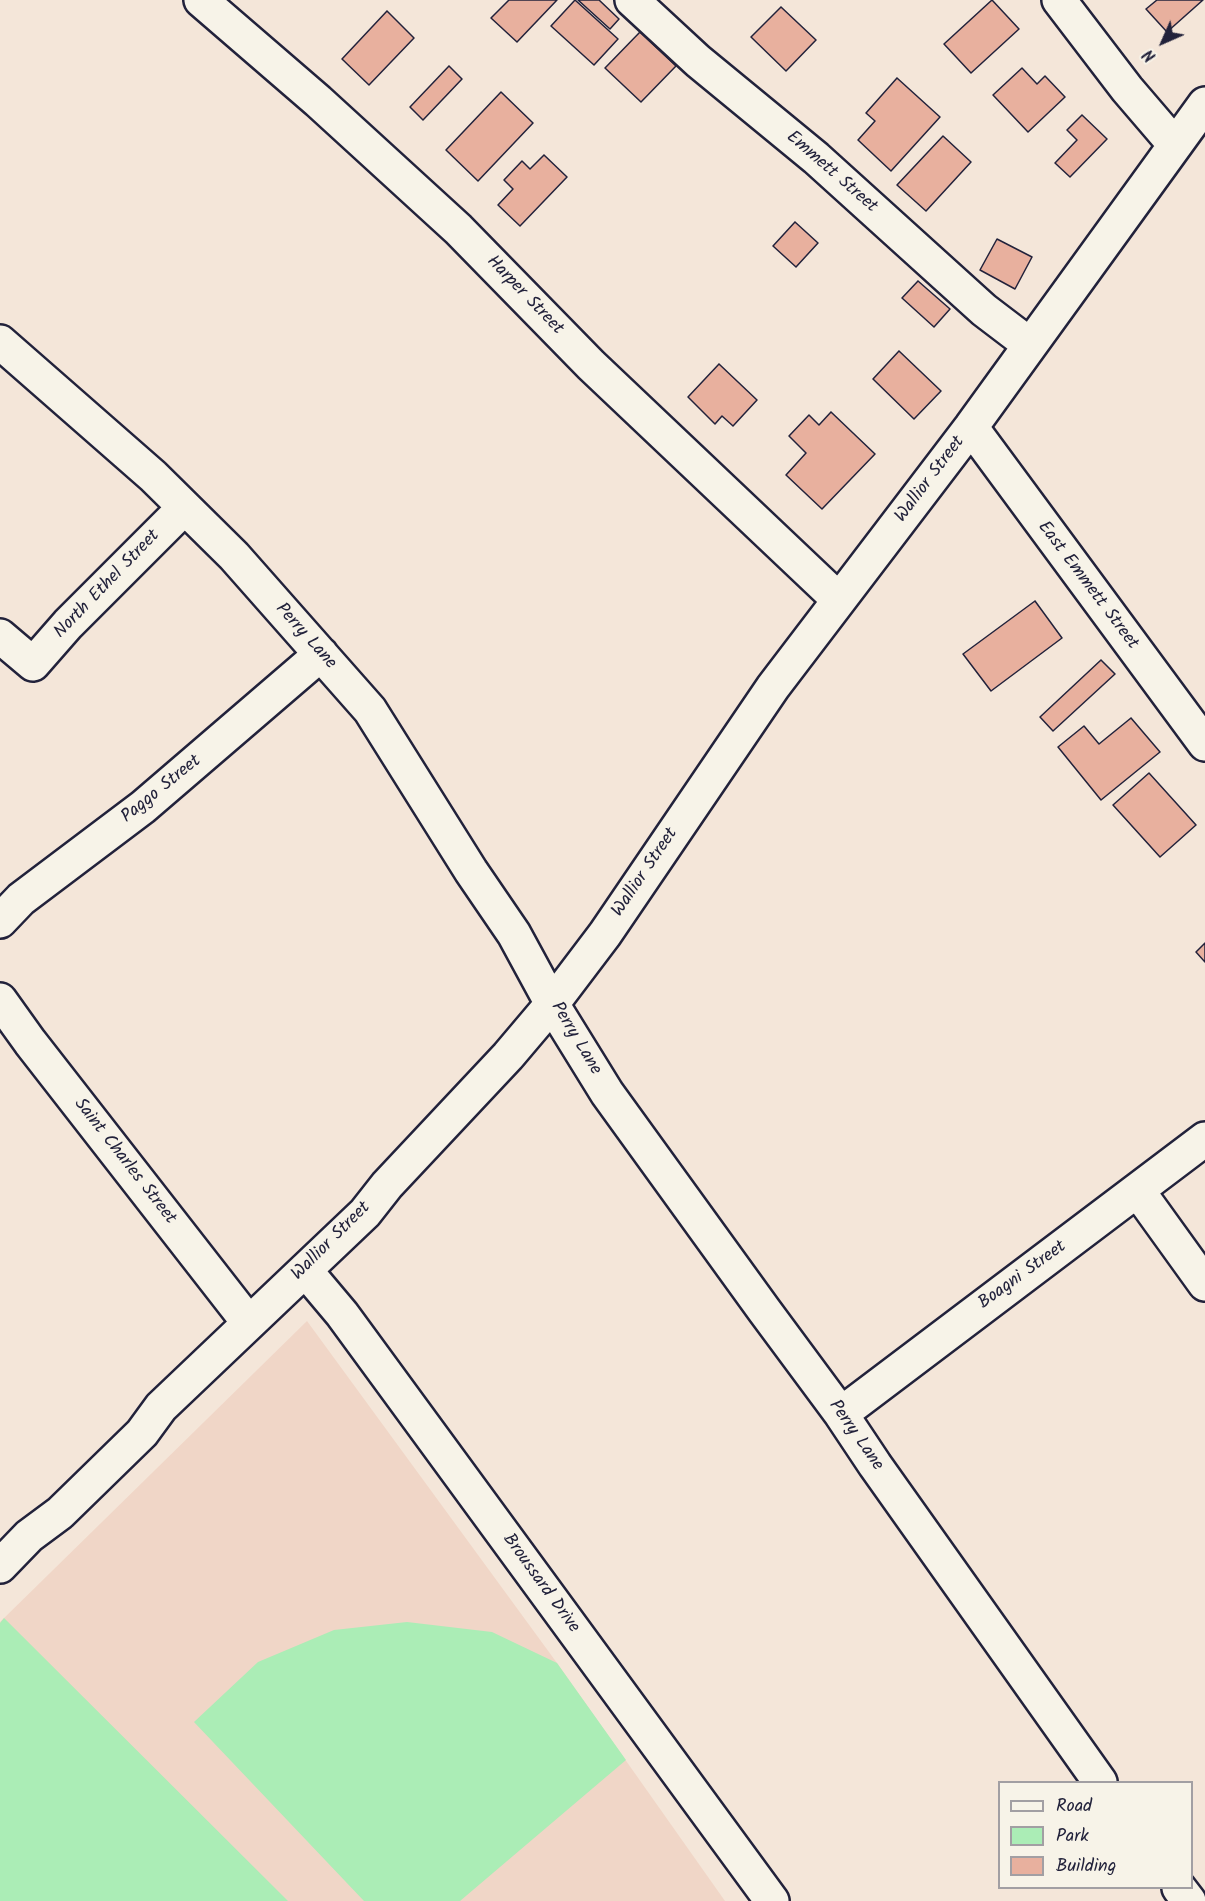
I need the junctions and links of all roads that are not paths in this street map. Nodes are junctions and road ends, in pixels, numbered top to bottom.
1 (201, 0) edge
2 (632, 0) edge
3 (1059, 0) edge
4 (1205, 104) edge
5 (1175, 145) junction
6 (0, 342) edge
7 (1030, 345) junction
8 (971, 427) junction
9 (184, 508) junction
10 (839, 600) junction
11 (0, 636) edge
12 (321, 654) junction
13 (1205, 744) edge
14 (0, 921) edge
15 (0, 1000) edge
16 (552, 1004) junction
17 (1205, 1139) edge
18 (1138, 1191) junction
19 (305, 1270) junction
20 (1205, 1284) edge
21 (249, 1323) junction
22 (841, 1414) junction
23 (0, 1566) edge
24 (1100, 1781) edge
25 (1181, 1889) edge
26 (772, 1901) edge
27 (1190, 1901) edge

1 - 10 street, Harper Street
2 - 7 street, Emmett Street
3 - 5 street
4 - 5 street, Wallior Street
5 - 7 street, Wallior Street
6 - 9 street, Perry Lane
7 - 8 street, Wallior Street
8 - 10 street, Wallior Street
8 - 13 street, East Emmett Street
9 - 11 street, North Ethel Street
9 - 12 street, Perry Lane
10 - 16 street, Wallior Street
12 - 14 street, Paggo Street
12 - 16 street, Perry Lane
15 - 21 street, Saint Charles Street
16 - 19 street, Wallior Street
16 - 22 street, Perry Lane
17 - 18 street, Boagni Street
18 - 20 street
18 - 22 street, Boagni Street
19 - 21 street, Wallior Street
19 - 26 street, Broussard Drive
21 - 23 street, Wallior Street
22 - 24 street, Perry Lane
25 - 27 street

